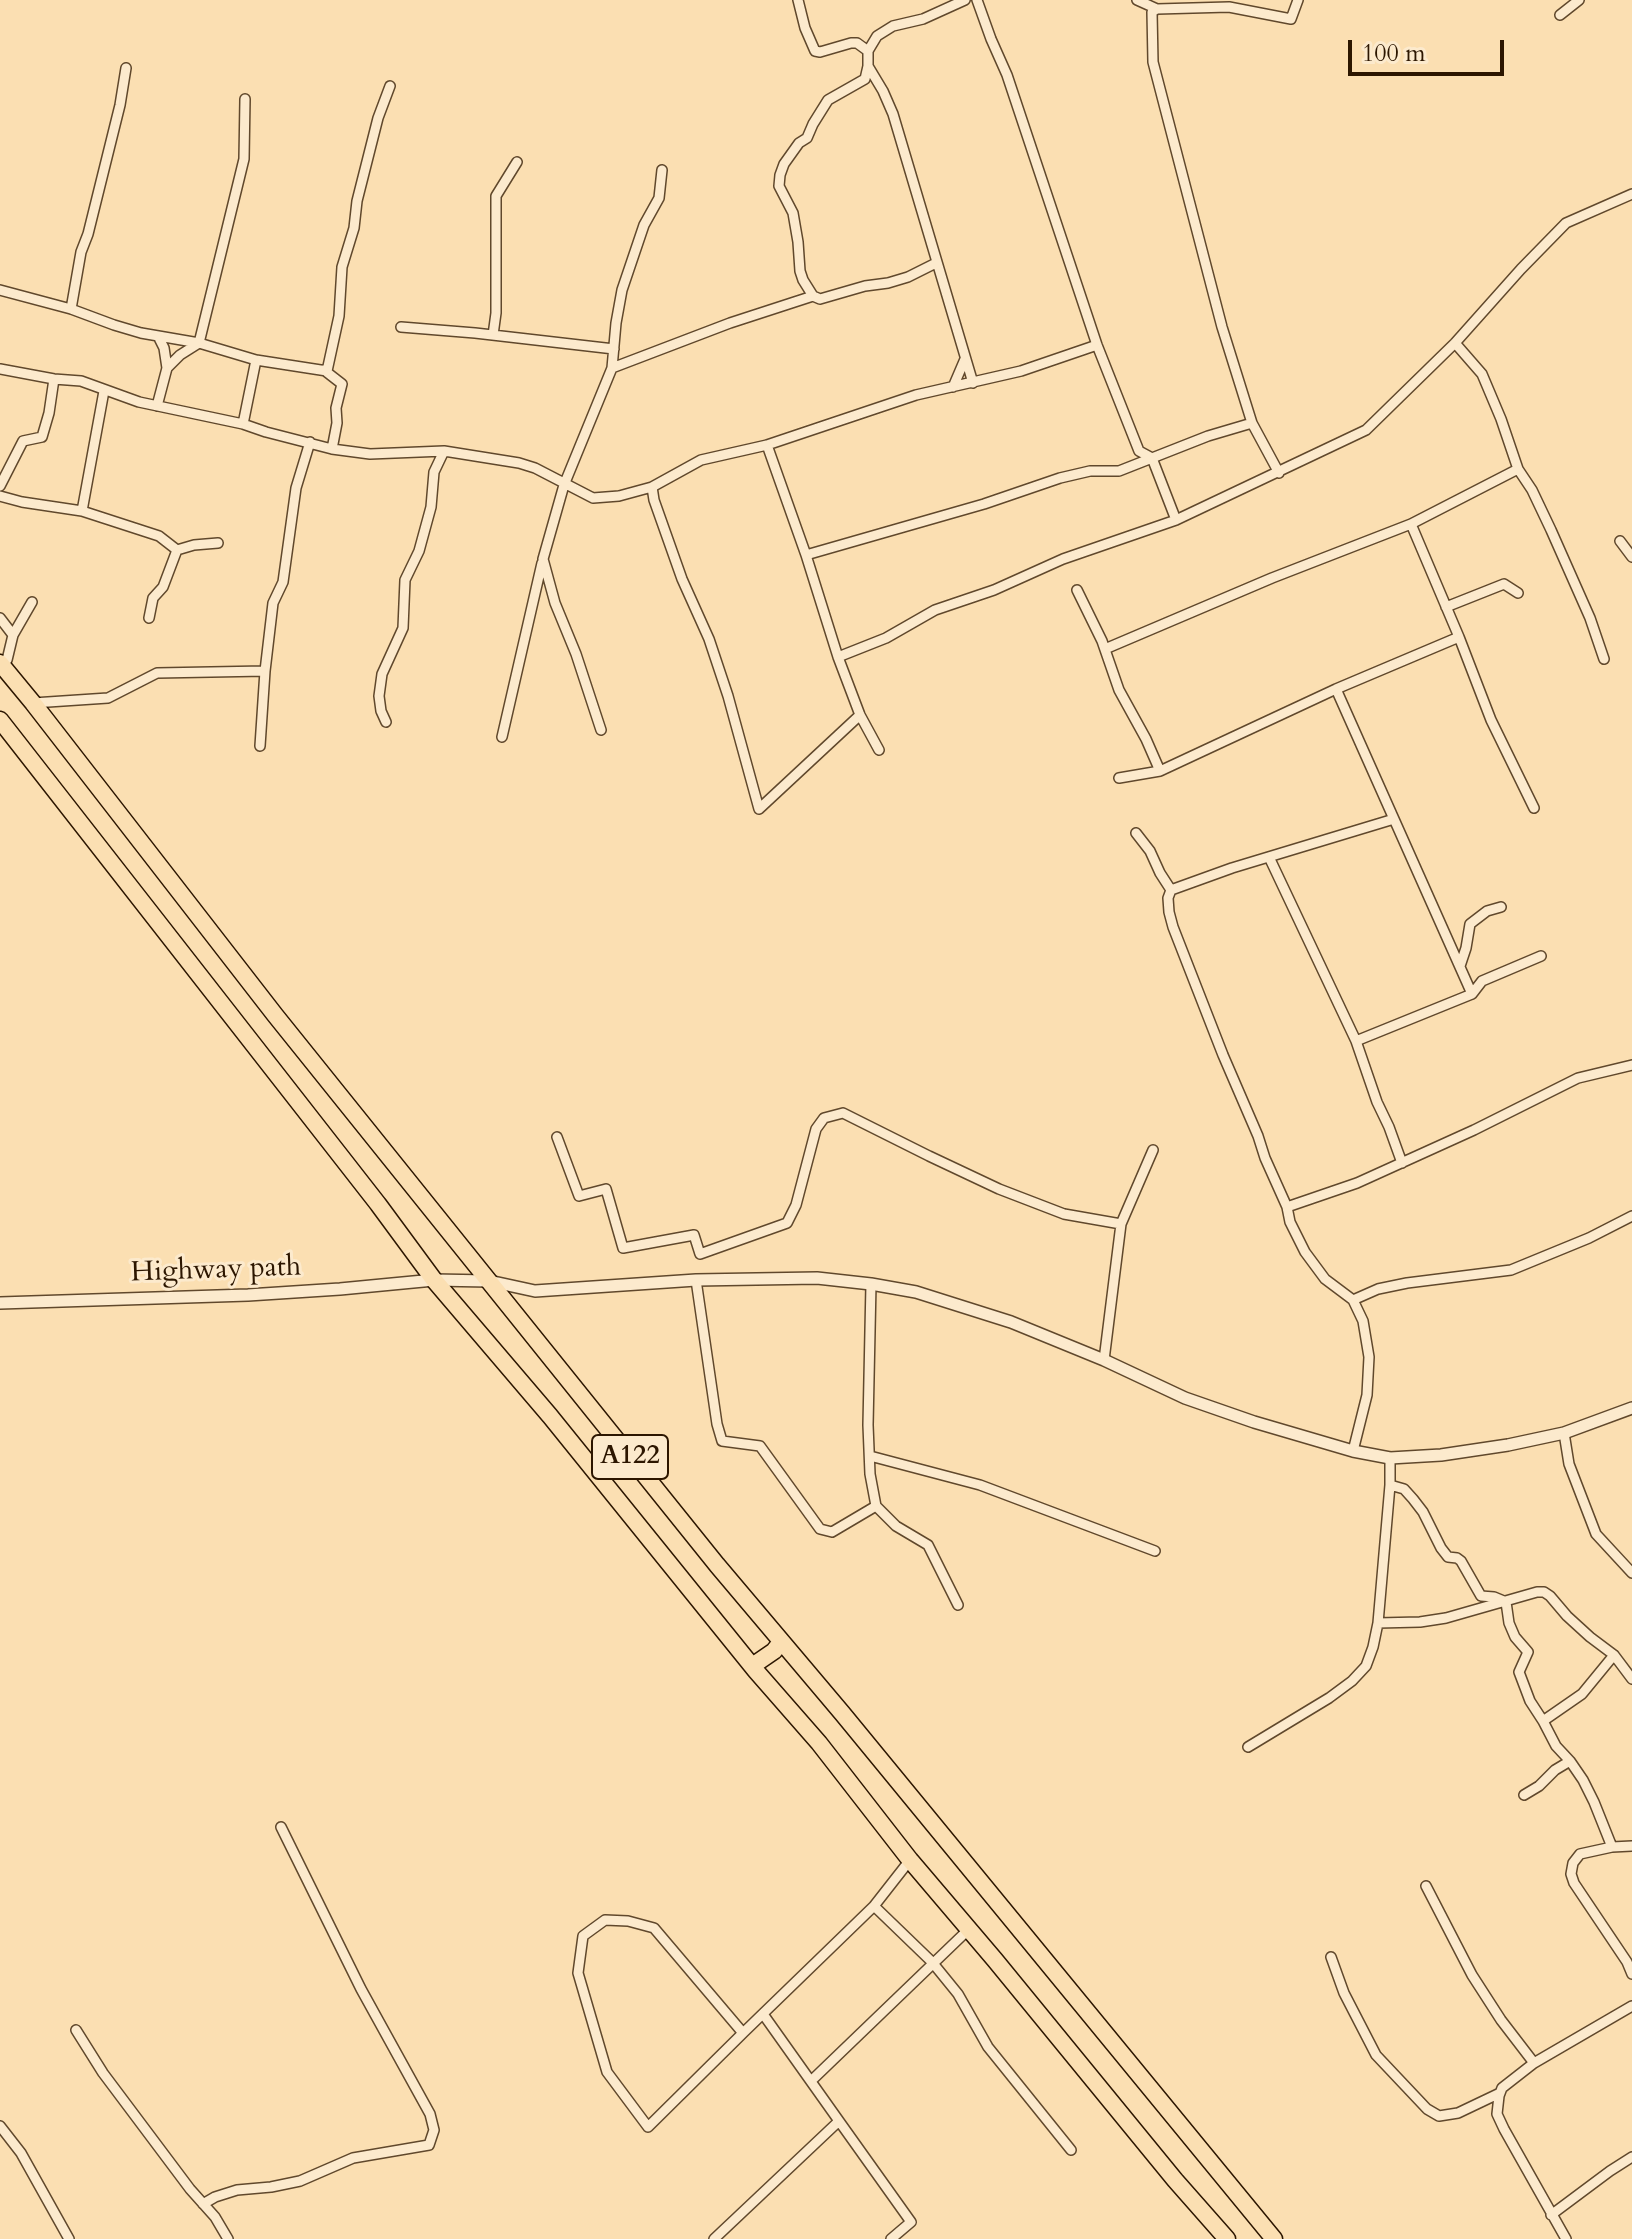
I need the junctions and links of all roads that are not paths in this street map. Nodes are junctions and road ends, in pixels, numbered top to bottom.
1 (798, 0) edge
2 (965, 0) edge
3 (977, 0) edge
4 (1137, 0) edge
5 (1298, 0) edge
6 (1579, 0) edge
7 (1157, 9) junction
8 (1560, 15) dead end
9 (868, 51) junction
10 (868, 66) junction
11 (126, 68) dead end
12 (390, 86) dead end
13 (245, 99) dead end
14 (517, 162) dead end
15 (662, 170) dead end
16 (1632, 194) edge
17 (936, 263) junction
18 (0, 290) edge
19 (813, 296) junction
20 (71, 309) junction
21 (401, 327) dead end
22 (493, 335) junction
23 (158, 336) junction
24 (199, 343) junction
25 (1455, 343) junction
26 (1097, 345) junction
27 (614, 349) junction
28 (965, 359) junction
29 (256, 360) junction
30 (167, 368) junction
31 (612, 368) junction
32 (0, 369) edge
33 (327, 371) junction
34 (54, 379) junction
35 (973, 383) junction
36 (953, 387) junction
37 (104, 391) junction
38 (157, 406) junction
39 (1252, 423) junction
40 (243, 424) junction
41 (310, 442) junction
42 (767, 445) junction
43 (332, 449) junction
44 (444, 451) junction
45 (1152, 458) junction
46 (1518, 469) junction
47 (1279, 473) junction
48 (564, 485) junction
49 (0, 486) edge
50 (652, 487) junction
51 (0, 496) edge
52 (82, 511) junction
53 (1176, 520) junction
54 (1411, 524) junction
55 (1620, 541) dead end
56 (218, 543) dead end
57 (177, 550) junction
58 (806, 555) junction
59 (1632, 557) edge
60 (543, 559) junction
61 (1077, 590) dead end
62 (1518, 593) dead end
63 (32, 602) dead end
64 (1446, 607) junction
65 (0, 618) edge
66 (149, 618) dead end
67 (13, 635) junction
68 (1459, 637) junction
69 (1105, 649) junction
70 (838, 657) junction
71 (1604, 659) dead end
72 (0, 663) edge
73 (265, 671) junction
74 (1336, 689) junction
75 (33, 703) junction
76 (860, 715) junction
77 (0, 720) edge
78 (386, 722) dead end
79 (601, 730) dead end
80 (502, 737) dead end
81 (260, 746) dead end
82 (879, 750) dead end
83 (1160, 771) junction
84 (1119, 778) dead end
85 (1534, 808) dead end
86 (1394, 819) junction
87 (1136, 833) dead end
88 (1269, 857) junction
89 (1171, 890) junction
90 (1501, 907) dead end
91 (1541, 956) dead end
92 (1460, 966) junction
93 (1472, 994) junction
94 (1356, 1041) junction
95 (1632, 1065) edge
96 (557, 1137) dead end
97 (1153, 1150) dead end
98 (1402, 1163) junction
99 (1287, 1207) junction
100 (1632, 1216) edge
101 (1121, 1224) junction
102 (434, 1280) junction
103 (696, 1280) junction
104 (489, 1281) junction
105 (871, 1284) junction
106 (1353, 1300) junction
107 (0, 1303) edge
108 (1104, 1360) junction
109 (1632, 1408) edge
110 (1564, 1433) junction
111 (1353, 1451) junction
112 (870, 1456) junction
113 (1390, 1458) junction
114 (1390, 1485) junction
115 (876, 1506) junction
116 (1155, 1551) dead end
117 (1632, 1573) edge
118 (1506, 1602) junction
119 (958, 1605) dead end
120 (1378, 1623) junction
121 (781, 1642) junction
122 (1614, 1655) junction
123 (756, 1671) junction
124 (1632, 1679) edge
125 (1543, 1721) junction
126 (1248, 1747) dead end
127 (1570, 1761) junction
128 (1524, 1795) dead end
129 (281, 1827) dead end
130 (1632, 1846) edge
131 (1612, 1847) junction
132 (910, 1860) junction
133 (1426, 1886) dead end
134 (874, 1906) junction
135 (969, 1929) junction
136 (1331, 1957) dead end
137 (933, 1963) junction
138 (1632, 1974) edge
139 (1632, 2006) edge
140 (763, 2014) junction
141 (76, 2030) dead end
142 (743, 2033) junction
143 (1534, 2063) junction
144 (811, 2081) junction
145 (1500, 2093) junction
146 (839, 2121) junction
147 (0, 2126) edge
148 (1071, 2150) dead end
149 (1632, 2157) edge
150 (203, 2204) junction
151 (1551, 2215) junction
152 (69, 2239) edge
153 (228, 2239) edge
154 (714, 2239) edge
155 (891, 2239) edge
156 (1227, 2239) edge
157 (1274, 2239) edge
158 (1566, 2239) edge

1 - 9 street
2 - 9 street
3 - 26 street
4 - 7 street
5 - 7 street
6 - 8 street
7 - 39 street
9 - 10 street
10 - 17 street
10 - 19 street
11 - 20 street
12 - 33 street
13 - 24 street
14 - 22 street
15 - 27 street
16 - 25 street
17 - 19 street
17 - 28 street
18 - 20 street
19 - 31 street
20 - 23 street
21 - 22 street
22 - 27 street
23 - 24 street
23 - 30 street
24 - 29 street
24 - 30 street
25 - 46 street
25 - 47 street
26 - 35 street
26 - 45 street
27 - 31 street
28 - 35 street
28 - 36 street
29 - 33 street
29 - 40 street
30 - 38 street
31 - 48 street
32 - 34 street
33 - 43 street
34 - 37 street
34 - 49 street
35 - 36 street
36 - 42 street
37 - 38 street
37 - 52 street
38 - 40 street
39 - 45 street
39 - 47 street
40 - 41 street
41 - 43 street
41 - 73 street
42 - 50 street
42 - 58 street
43 - 44 street
44 - 48 street
44 - 78 street
45 - 53 street
45 - 58 street
46 - 54 street
46 - 71 street
47 - 53 street
48 - 50 street
48 - 60 street
50 - 76 street
51 - 52 street
52 - 57 street
53 - 70 street
54 - 64 street
54 - 69 street
55 - 59 street
56 - 57 street
57 - 66 street
58 - 70 street
60 - 79 street
60 - 80 street
61 - 69 street
62 - 64 street
63 - 67 street
64 - 68 street
65 - 67 street
67 - 72 street
68 - 74 street
68 - 85 street
69 - 83 street
70 - 76 street
72 - 75 highway, A122
73 - 75 street
73 - 81 street
74 - 83 street
74 - 86 street
75 - 104 highway, A122
76 - 82 street
77 - 102 highway, A122
83 - 84 street
86 - 88 street
86 - 92 street
87 - 89 street
88 - 89 street
88 - 94 street
89 - 99 street
90 - 92 street
91 - 93 street
92 - 93 street
93 - 94 street
94 - 98 street
95 - 98 street
96 - 101 street
97 - 101 street
98 - 99 street
99 - 106 street
100 - 106 street
101 - 108 street
102 - 104 street, Highway path
102 - 107 street, Highway path
102 - 123 highway, A122
103 - 104 street, Highway path
103 - 105 street, Highway path
103 - 115 street
104 - 121 highway, A122
105 - 108 street, Highway path
105 - 112 street
106 - 111 street
108 - 111 street, Highway path
109 - 110 street, Highway path
110 - 113 street, Highway path
110 - 117 street
111 - 113 street, Highway path
112 - 115 street
112 - 116 street
113 - 114 street
114 - 118 street
114 - 120 street
115 - 119 street
118 - 120 street
118 - 122 street
118 - 125 street
120 - 126 street
121 - 123 highway
121 - 157 highway, A122
122 - 124 street
122 - 125 street
123 - 132 highway, A122
125 - 127 street
127 - 128 street
127 - 131 street
129 - 150 street
130 - 131 street
131 - 138 street
132 - 134 street
132 - 135 highway, A122
133 - 143 street
134 - 137 street
134 - 140 street
135 - 137 street
135 - 156 highway, A122
136 - 145 street
137 - 144 street
137 - 148 street
139 - 143 street
140 - 142 street
140 - 144 street
141 - 150 street
142 - 142 street
143 - 145 street
144 - 146 street
145 - 151 street
146 - 154 street
146 - 155 street
147 - 152 street
149 - 151 street
150 - 153 street
151 - 158 street

